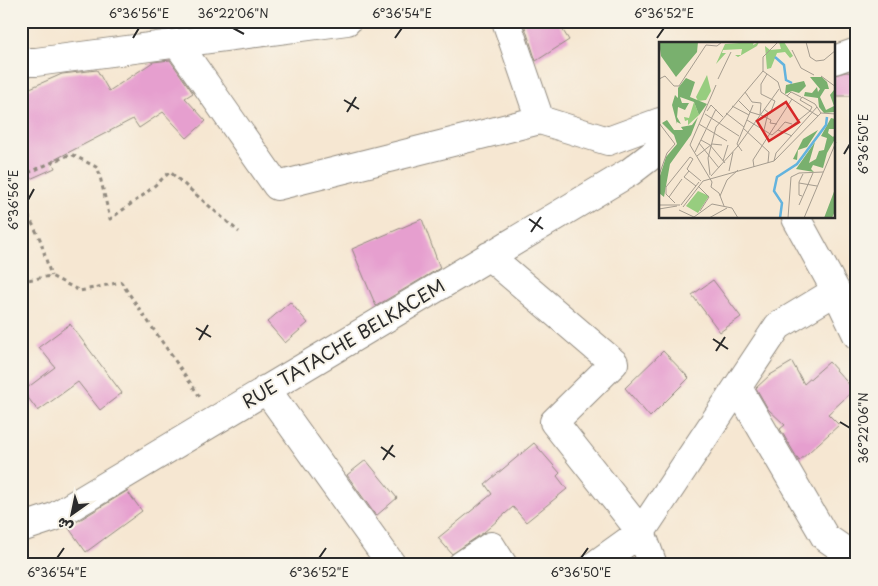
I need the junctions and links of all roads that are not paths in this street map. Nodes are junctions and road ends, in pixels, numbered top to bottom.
1 (347, 21) edge
2 (506, 21) edge
3 (177, 43) junction
4 (857, 52) edge
5 (836, 59) edge
6 (21, 62) edge
7 (540, 120) junction
8 (659, 122) edge
9 (659, 150) edge
10 (797, 219) edge
11 (489, 256) junction
12 (836, 291) junction
13 (857, 334) edge
14 (738, 388) junction
15 (266, 390) junction
16 (21, 528) edge
17 (641, 532) junction
18 (857, 559) edge
19 (392, 565) edge
20 (462, 565) edge
21 (503, 565) edge
22 (595, 565) edge
23 (653, 565) edge

1 - 3 street
2 - 7 street
3 - 6 street
3 - 7 street
4 - 5 street
7 - 8 street
9 - 11 street, RUE TATACHE BELKACEM
10 - 12 street
11 - 15 street, RUE TATACHE BELKACEM
11 - 17 street
12 - 13 street
12 - 14 street
14 - 17 street
14 - 18 street
15 - 16 street, RUE TATACHE BELKACEM
15 - 19 street
17 - 22 street
17 - 23 street
20 - 21 street

